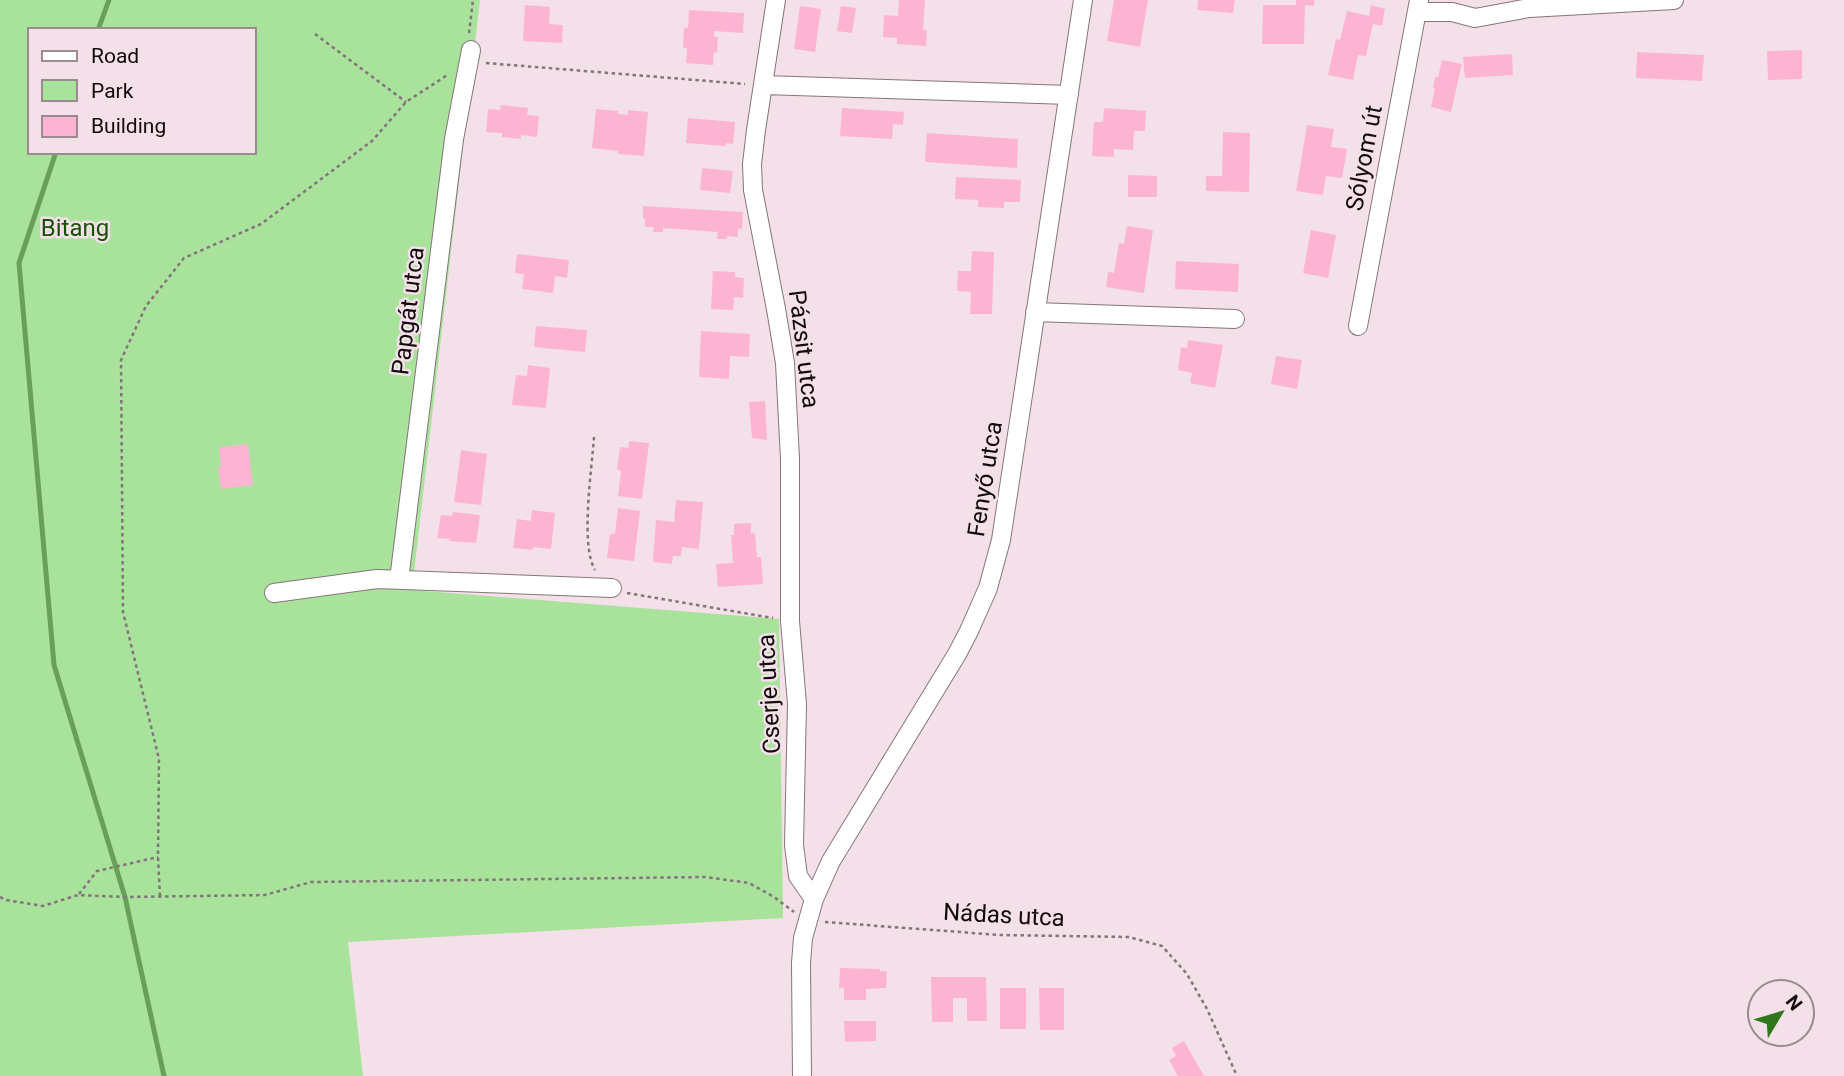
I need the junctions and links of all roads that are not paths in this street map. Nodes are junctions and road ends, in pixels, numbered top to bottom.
1 (776, 0) edge
2 (1083, 0) edge
3 (1674, 0) edge
4 (1418, 6) edge
5 (470, 55) road end
6 (764, 85) junction
7 (1069, 95) junction
8 (1035, 312) junction
9 (1235, 319) dead end
10 (1358, 326) dead end
11 (399, 580) junction
12 (612, 588) road end
13 (274, 593) dead end
14 (790, 621) joint
15 (814, 899) junction
16 (802, 1076) edge

1 - 6 street, Pázsit utca
2 - 7 street, Fenyő utca
3 - 4 street
4 - 10 street, Sólyom út
5 - 11 street, Papgát utca
6 - 7 street
6 - 14 street, Pázsit utca
7 - 8 street, Fenyő utca
8 - 9 street
8 - 15 street, Fenyő utca
11 - 12 street
11 - 13 street
14 - 15 street, Cserje utca
15 - 16 street, Fenyő utca

